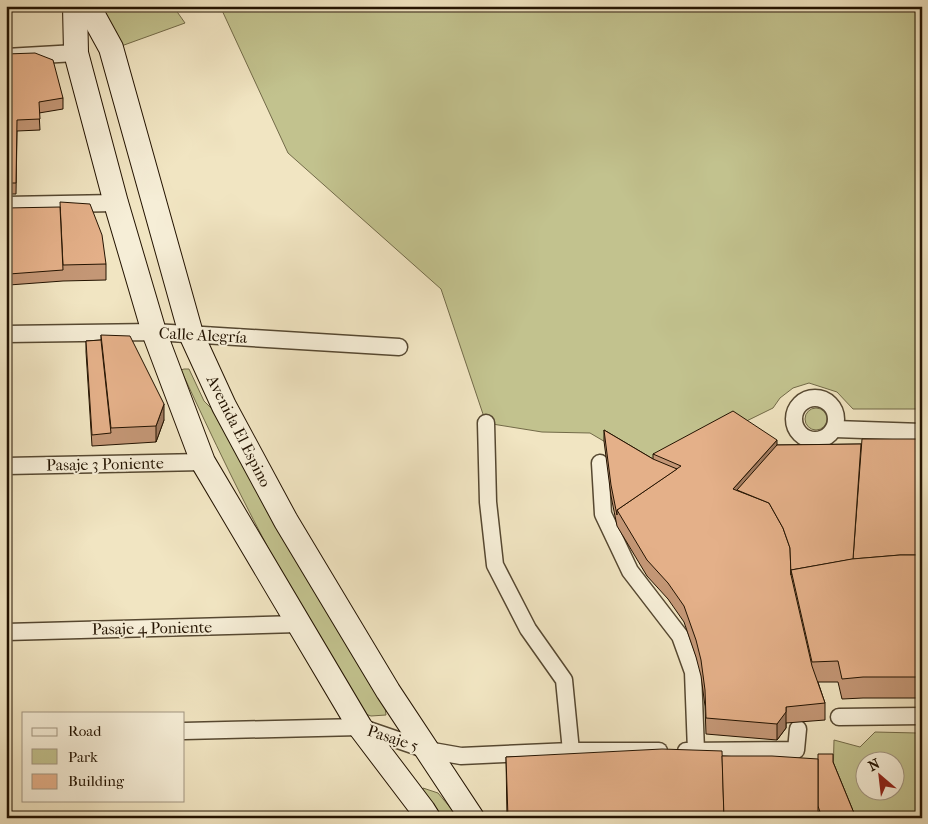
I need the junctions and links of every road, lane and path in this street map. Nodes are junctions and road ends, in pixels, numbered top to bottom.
1 (75, 6) edge
2 (88, 6) edge
3 (76, 53) junction
4 (6, 57) edge
5 (116, 203) junction
6 (6, 205) edge
7 (154, 332) junction
8 (6, 334) edge
9 (191, 334) junction
10 (399, 347) dead end
11 (486, 423) dead end
12 (835, 428) dead end
13 (922, 432) edge
14 (203, 462) junction
15 (600, 463) dead end
16 (6, 466) edge
17 (298, 624) junction
18 (6, 632) edge
19 (922, 716) edge
20 (840, 717) dead end
21 (360, 727) junction
22 (798, 729) dead end
23 (185, 731) edge
24 (427, 750) junction
25 (571, 751) junction
26 (696, 751) junction
27 (428, 818) edge
28 (472, 818) edge

1 - 3 main road
2 - 9 main road, Avenida El Espino
3 - 4 street
3 - 5 main road
5 - 6 street
5 - 7 main road
7 - 8 street, Calle Alegría
7 - 9 street, Calle Alegría
7 - 14 main road
9 - 10 street, Calle Alegría
9 - 24 main road, Avenida El Espino
11 - 25 street
12 - 13 street
14 - 16 street, Pasaje 3 Poniente
14 - 17 main road
15 - 26 street
17 - 18 street, Pasaje 4 Poniente
17 - 21 main road
19 - 20 street
21 - 23 street, Pasaje 5
21 - 24 street, Pasaje 5
21 - 27 main road
22 - 26 street, Pasaje 5
24 - 25 street, Pasaje 5
24 - 28 main road, Avenida El Espino
25 - 26 street, Pasaje 5

